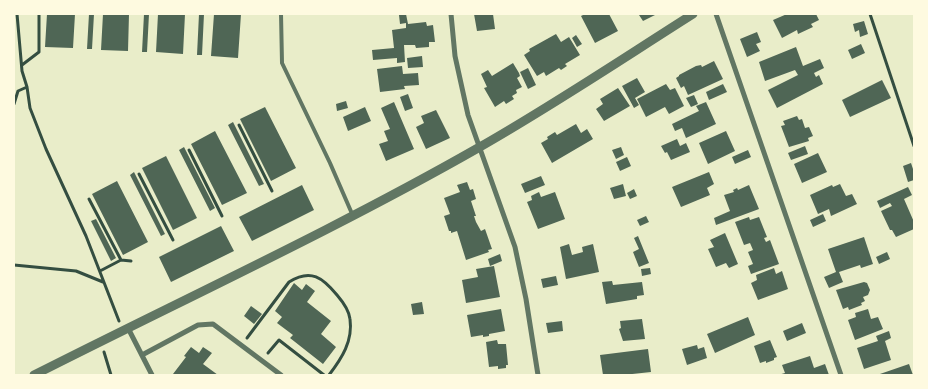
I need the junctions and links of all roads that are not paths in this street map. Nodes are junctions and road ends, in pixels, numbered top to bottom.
1 (281, 14) edge
2 (451, 14) edge
3 (693, 14) edge
4 (716, 14) edge
5 (480, 147) junction
6 (353, 216) junction
7 (125, 329) junction
8 (142, 354) junction
9 (34, 375) edge
10 (152, 375) edge
11 (281, 375) edge
12 (538, 375) edge
13 (841, 375) edge

1 - 6 lane
2 - 5 street
3 - 5 street
4 - 13 street
5 - 6 street
5 - 12 street
6 - 7 street
7 - 8 street
7 - 9 street
8 - 10 street
8 - 11 street

